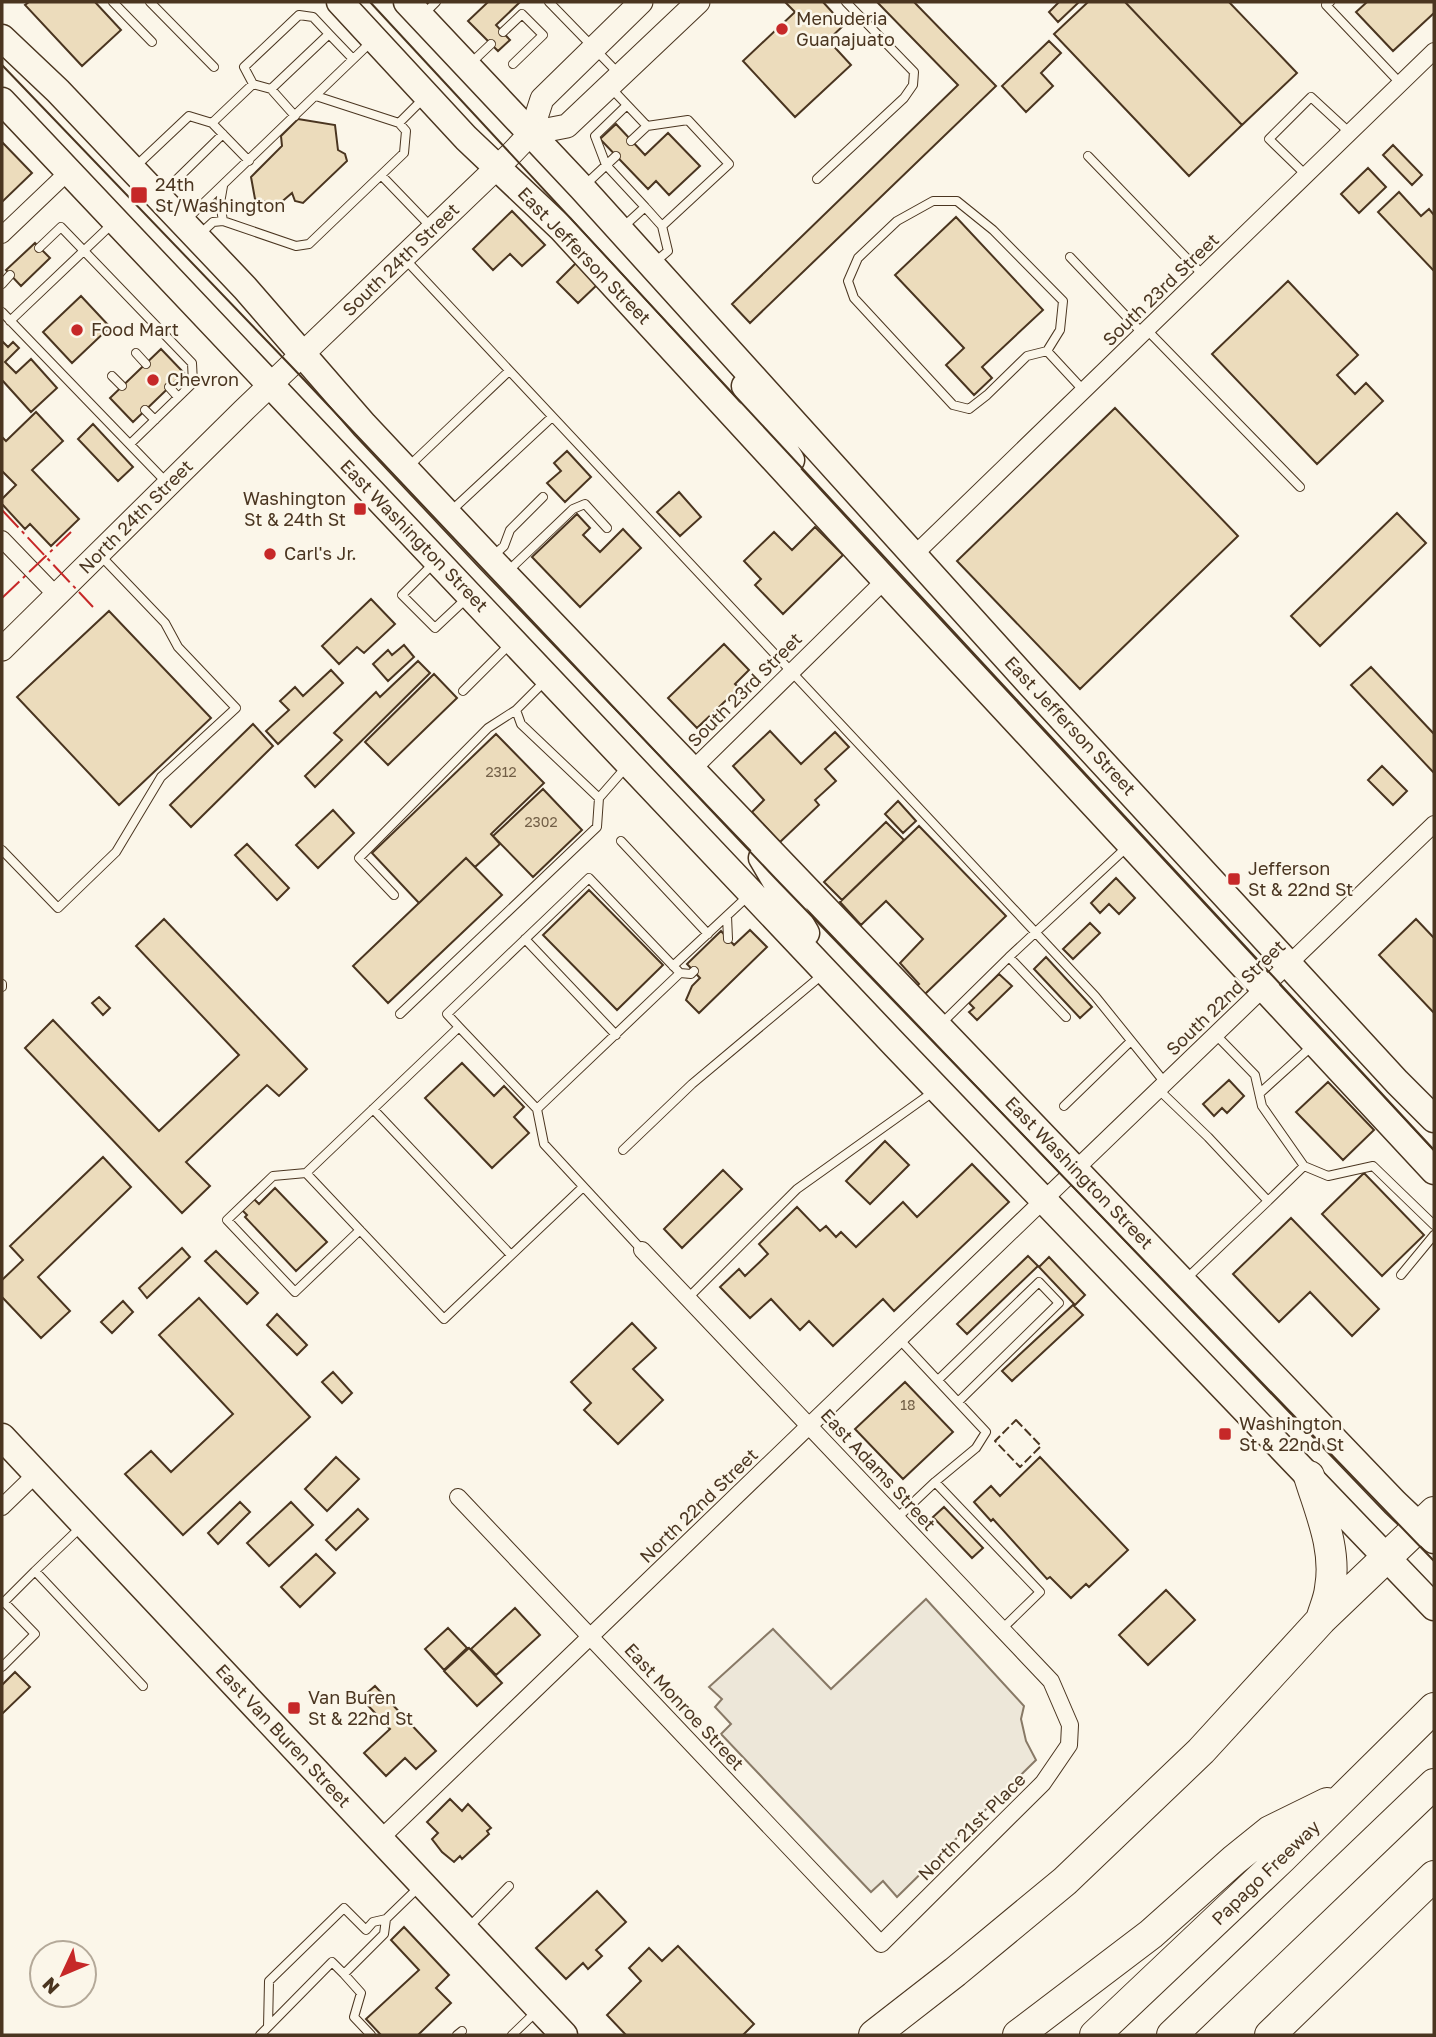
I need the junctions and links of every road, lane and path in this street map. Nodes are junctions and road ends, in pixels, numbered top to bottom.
1 (113, 2) edge
2 (150, 2) edge
3 (340, 2) edge
4 (549, 2) edge
5 (641, 2) edge
6 (698, 2) edge
7 (846, 2) edge
8 (1330, 2) edge
9 (421, 7) edge
10 (503, 32) dead end
11 (329, 34) junction
12 (2, 38) edge
13 (374, 38) junction
14 (152, 42) dead end
15 (491, 44) dead end
16 (594, 48) junction
17 (1434, 51) edge
18 (353, 59) junction
19 (513, 64) dead end
20 (468, 66) junction
21 (214, 67) dead end
22 (614, 80) junction
23 (253, 83) junction
24 (1401, 84) junction
25 (271, 89) junction
26 (316, 96) junction
27 (427, 96) junction
28 (2, 101) edge
29 (627, 105) junction
30 (295, 116) junction
31 (212, 122) junction
32 (399, 123) junction
33 (647, 126) junction
34 (531, 133) junction
35 (223, 134) junction
36 (1350, 134) junction
37 (631, 141) dead end
38 (616, 156) dead end
39 (1088, 156) dead end
40 (249, 161) junction
41 (606, 165) junction
42 (497, 167) junction
43 (133, 170) junction
44 (69, 171) junction
45 (381, 175) junction
46 (1307, 176) junction
47 (817, 179) dead end
48 (176, 180) dead end
49 (223, 186) junction
50 (582, 188) junction
51 (645, 207) junction
52 (116, 221) junction
53 (223, 221) junction
54 (662, 226) junction
55 (433, 229) junction
56 (190, 230) junction
57 (620, 230) junction
58 (2, 234) edge
59 (39, 248) dead end
60 (84, 251) junction
61 (1070, 257) dead end
62 (403, 258) junction
63 (652, 265) junction
64 (10, 275) dead end
65 (1204, 276) junction
66 (2, 284) edge
67 (2, 312) edge
68 (10, 321) junction
69 (710, 329) junction
70 (1146, 333) junction
71 (1047, 351) junction
72 (136, 353) dead end
73 (303, 354) junction
74 (146, 364) dead end
75 (509, 371) junction
76 (112, 376) dead end
77 (270, 385) junction
78 (122, 386) dead end
79 (169, 387) dead end
80 (1085, 391) junction
81 (178, 397) junction
82 (145, 410) dead end
83 (552, 417) junction
84 (155, 420) junction
85 (130, 444) junction
86 (406, 469) junction
87 (169, 485) junction
88 (1300, 487) dead end
89 (543, 497) dead end
90 (448, 514) junction
91 (825, 515) junction
92 (607, 528) dead end
93 (2, 539) edge
94 (99, 555) junction
95 (914, 555) junction
96 (437, 560) junction
97 (498, 566) junction
98 (884, 580) junction
99 (470, 595) junction
100 (57, 596) junction
101 (514, 641) junction
102 (2, 649) edge
103 (790, 672) junction
104 (549, 678) junction
105 (463, 691) dead end
106 (516, 710) junction
107 (630, 763) junction
108 (693, 769) junction
109 (599, 798) junction
110 (726, 804) junction
111 (1434, 824) edge
112 (621, 841) dead end
113 (1130, 845) junction
114 (2, 850) edge
115 (753, 892) junction
116 (394, 895) dead end
117 (727, 916) junction
118 (1035, 932) junction
119 (708, 933) junction
120 (525, 939) junction
121 (728, 939) dead end
122 (1009, 957) junction
123 (1289, 964) junction
124 (677, 969) junction
125 (694, 971) dead end
126 (827, 971) junction
127 (1264, 989) junction
128 (400, 1014) dead end
129 (1066, 1017) dead end
130 (938, 1026) junction
131 (460, 1027) junction
132 (616, 1035) junction
133 (1216, 1035) junction
134 (1132, 1041) junction
135 (1315, 1043) junction
136 (1163, 1087) junction
137 (938, 1088) junction
138 (1260, 1093) junction
139 (1064, 1106) dead end
140 (373, 1109) junction
141 (537, 1109) junction
142 (1434, 1119) edge
143 (623, 1150) dead end
144 (1304, 1166) junction
145 (1077, 1171) junction
146 (1434, 1171) edge
147 (306, 1173) junction
148 (583, 1186) junction
149 (1045, 1200) junction
150 (1268, 1201) junction
151 (1434, 1225) edge
152 (360, 1230) junction
153 (1434, 1236) edge
154 (642, 1250) joint
155 (511, 1255) junction
156 (1401, 1275) dead end
157 (1183, 1281) junction
158 (688, 1298) junction
159 (900, 1340) junction
160 (938, 1380) junction
161 (958, 1402) junction
162 (810, 1426) junction
163 (2, 1437) edge
164 (36, 1474) junction
165 (1309, 1476) junction
166 (935, 1482) junction
167 (458, 1497) dead end
168 (2, 1507) edge
169 (897, 1518) junction
170 (83, 1525) junction
171 (1430, 1526) edge
172 (1386, 1557) junction
173 (35, 1571) junction
174 (3, 1602) edge
175 (1434, 1607) edge
176 (1321, 1620) junction
177 (1002, 1629) junction
178 (590, 1637) junction
179 (2, 1667) edge
180 (143, 1686) dead end
181 (1434, 1708) edge
182 (1070, 1725) joint
183 (1434, 1784) edge
184 (1350, 1791) junction
185 (1434, 1806) edge
186 (380, 1839) junction
187 (1434, 1876) edge
188 (422, 1884) junction
189 (509, 1886) dead end
190 (386, 1919) junction
191 (465, 1931) junction
192 (881, 1944) joint
193 (344, 1973) junction
194 (539, 2009) junction
195 (268, 2027) junction
196 (260, 2035) edge
197 (371, 2035) edge
198 (512, 2035) edge
199 (564, 2035) edge
200 (874, 2035) edge
201 (1018, 2035) edge
202 (1095, 2035) edge
203 (1172, 2035) edge
204 (1199, 2035) edge
205 (1270, 2035) edge

1 - 14 lane
2 - 21 lane
3 - 13 main road, East Jefferson Street
4 - 16 lane
5 - 16 main road, South 24th Street
6 - 22 main road
7 - 47 lane
8 - 24 lane
9 - 20 main road, East Jefferson Street
10 - 19 lane
11 - 18 lane
11 - 23 lane
11 - 25 lane
12 - 43 main road, East Washington Street
13 - 18 lane
13 - 27 main road, East Jefferson Street
15 - 20 lane
16 - 22 lane
16 - 34 main road, South 24th Street
17 - 24 street, South 23rd Street
18 - 26 lane
20 - 34 main road, East Jefferson Street
22 - 29 lane
22 - 34 main road
23 - 25 lane
23 - 31 lane
24 - 36 street, South 23rd Street
25 - 30 lane
26 - 30 lane
26 - 32 lane
27 - 32 lane
27 - 42 main road, East Jefferson Street
28 - 44 main road, East Washington Street
29 - 33 lane
29 - 41 lane
30 - 40 lane
31 - 35 lane
31 - 43 lane
32 - 45 lane
33 - 37 lane
33 - 54 lane
34 - 42 main road, South 24th Street
34 - 50 main road, East Jefferson Street
35 - 40 lane
35 - 48 lane
36 - 46 street, South 23rd Street
36 - 46 lane
38 - 41 lane
39 - 65 lane
40 - 49 lane
41 - 50 lane
41 - 51 lane
42 - 55 main road, South 24th Street
42 - 91 main road, East Jefferson Street
43 - 56 main road, East Washington Street
44 - 52 main road, East Washington Street
44 - 58 street
45 - 53 lane
45 - 55 lane
46 - 65 street, South 23rd Street
49 - 53 lane
49 - 56 lane
50 - 57 main road, East Jefferson Street
51 - 54 lane
51 - 57 lane
52 - 60 lane
52 - 77 main road, East Washington Street
53 - 56 lane
54 - 63 lane
55 - 62 main road, South 24th Street
56 - 73 main road, East Washington Street
57 - 63 main road, East Jefferson Street
59 - 60 lane
60 - 68 lane
60 - 81 lane
61 - 70 lane
62 - 73 main road, South 24th Street
62 - 75 lane
63 - 69 main road, East Jefferson Street
64 - 66 lane
65 - 70 street, South 23rd Street
67 - 68 lane
68 - 85 lane
69 - 91 main road, East Jefferson Street
69 - 95 main road, East Jefferson Street
70 - 80 street, South 23rd Street
70 - 88 lane
71 - 71 lane
71 - 80 lane
72 - 74 lane
73 - 77 main road, South 24th Street
73 - 86 main road, East Washington Street
75 - 83 lane
75 - 86 lane
76 - 78 lane
77 - 87 main road, North 24th Street
77 - 96 main road, East Washington Street
79 - 81 lane
80 - 95 street, South 23rd Street
81 - 84 lane
82 - 84 lane
83 - 90 lane
83 - 103 lane
84 - 85 lane
85 - 87 lane
86 - 90 main road, East Washington Street
87 - 94 main road, North 24th Street
89 - 97 lane
90 - 97 main road, East Washington Street
91 - 98 main road, East Jefferson Street
92 - 97 lane
93 - 100 street
94 - 100 main road, North 24th Street
94 - 114 lane
95 - 123 main road, East Jefferson Street
96 - 99 main road, East Washington Street
96 - 99 lane
97 - 108 main road, East Washington Street
98 - 103 street, South 23rd Street
98 - 113 main road, East Jefferson Street
99 - 101 main road, East Washington Street
100 - 102 main road, North 24th Street
101 - 104 main road, East Washington Street
101 - 105 lane
103 - 108 street, South 23rd Street
103 - 118 lane
104 - 106 lane
104 - 107 main road, East Washington Street
106 - 109 lane
106 - 116 lane
107 - 109 lane
107 - 115 main road, East Washington Street
108 - 110 main road, East Washington Street
109 - 128 lane
110 - 126 main road, East Washington Street
110 - 130 main road, East Washington Street
111 - 123 street, South 22nd Street
112 - 119 lane
113 - 118 lane
113 - 127 main road, East Jefferson Street
115 - 117 lane
115 - 126 main road, East Washington Street
117 - 119 lane
117 - 121 lane
118 - 122 lane
118 - 134 lane
119 - 124 lane
120 - 124 lane
120 - 131 lane
120 - 132 lane
122 - 129 lane
122 - 130 lane
123 - 127 street, South 22nd Street
123 - 142 main road, East Jefferson Street
124 - 125 lane
124 - 132 lane
126 - 137 main road, East Washington Street
126 - 143 lane
127 - 133 street, South 22nd Street
127 - 135 main road, East Jefferson Street
130 - 145 main road, East Washington Street
131 - 140 lane
131 - 141 lane
132 - 141 lane
133 - 136 street, South 22nd Street
133 - 138 lane
134 - 136 lane
134 - 139 lane
135 - 138 lane
135 - 146 main road, East Jefferson Street
136 - 145 street, South 22nd Street
136 - 150 lane
137 - 149 main road, East Washington Street
137 - 158 lane
138 - 144 lane
140 - 147 lane
140 - 155 lane
141 - 148 lane
144 - 150 lane
144 - 151 lane
145 - 149 street, South 22nd Street
145 - 157 main road, East Washington Street
147 - 152 lane
147 - 152 lane
148 - 154 lane
148 - 155 lane
149 - 159 street, North 22nd Street
149 - 165 main road, East Washington Street
150 - 157 lane
152 - 155 lane
153 - 156 lane
154 - 158 street, East Adams Street
157 - 171 main road, East Washington Street
158 - 162 street, East Adams Street
159 - 160 lane
159 - 162 street, North 22nd Street
160 - 161 lane
160 - 161 lane
161 - 166 lane
162 - 169 street, East Adams Street
162 - 178 street, North 22nd Street
163 - 164 main road, East Van Buren Street
164 - 168 street
164 - 170 main road, East Van Buren Street
165 - 172 main road, East Washington Street
165 - 176 highway
166 - 169 lane
166 - 177 lane
167 - 178 street, East Monroe Street
169 - 177 street, East Adams Street
170 - 173 lane
170 - 186 main road, East Van Buren Street
171 - 172 highway
172 - 175 main road, East Washington Street
172 - 176 highway
173 - 174 lane
173 - 180 lane
174 - 179 lane
176 - 200 highway
177 - 182 street, East Adams Street
178 - 186 street, North 22nd Street
178 - 192 street, East Monroe Street
181 - 184 highway, Papago Freeway
182 - 192 street, North 21st Place
183 - 203 highway
184 - 201 highway
184 - 202 highway, Papago Freeway
185 - 204 highway
186 - 188 main road, East Van Buren Street
187 - 205 highway
188 - 190 lane
188 - 191 main road, East Van Buren Street
189 - 191 lane
190 - 193 lane
190 - 195 lane
191 - 194 main road, East Van Buren Street
193 - 195 lane
193 - 197 lane
194 - 198 lane
194 - 199 main road, East Van Buren Street
195 - 196 lane

